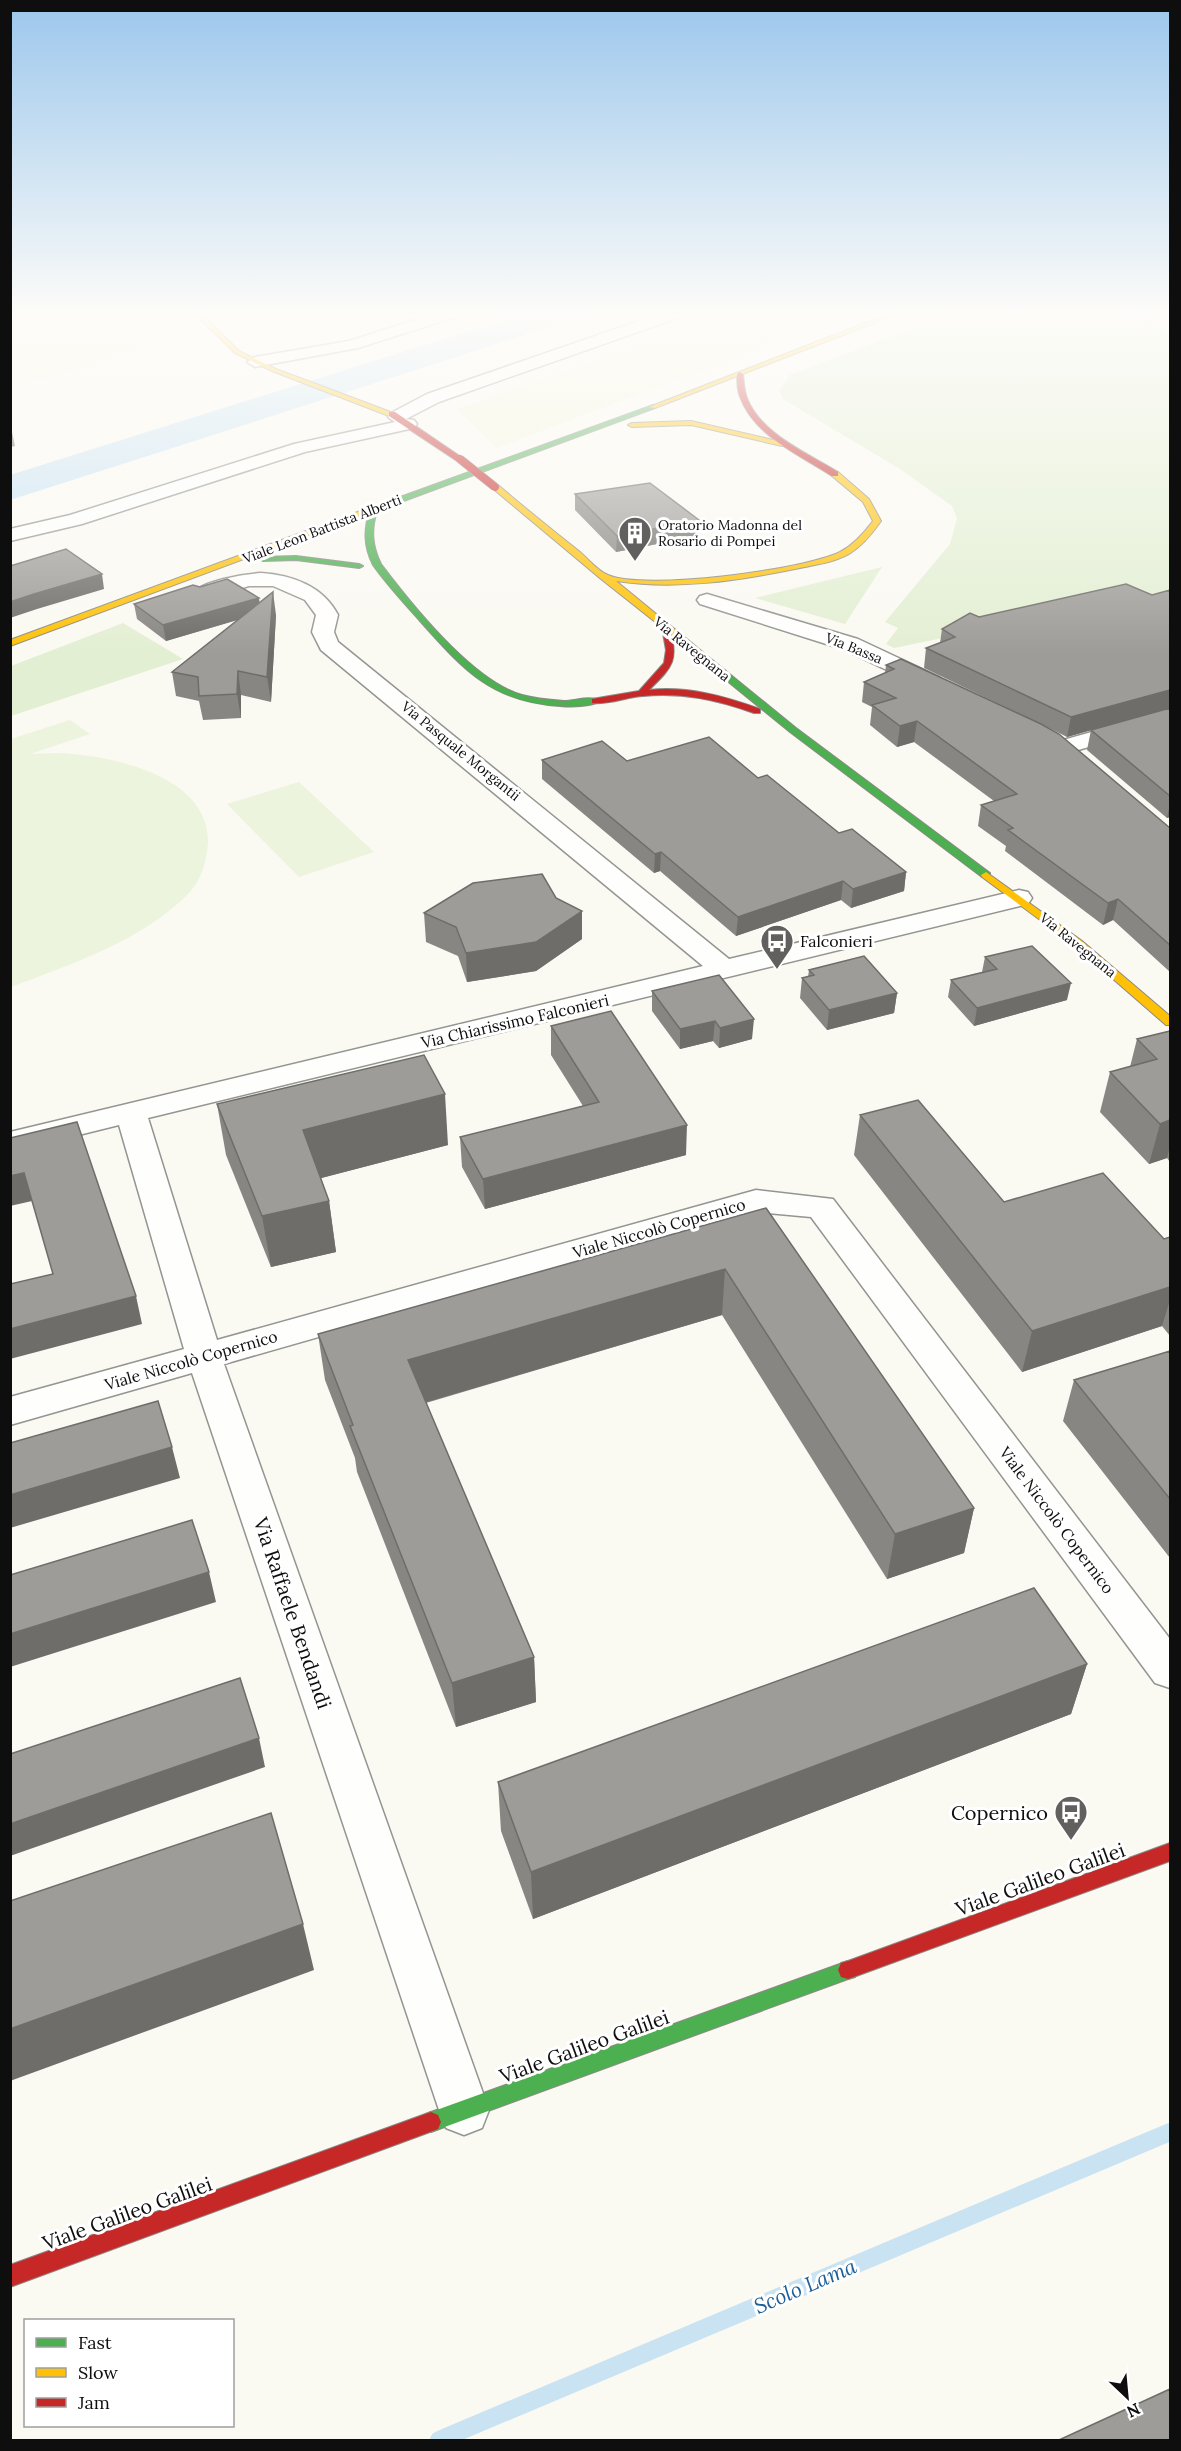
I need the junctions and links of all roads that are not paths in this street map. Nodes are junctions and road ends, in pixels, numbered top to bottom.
1 (374, 425) edge
2 (409, 425) edge
3 (602, 425) edge
4 (652, 425) edge
5 (703, 425) edge
6 (764, 425) edge
7 (592, 429) junction
8 (789, 447) junction
9 (374, 508) junction
10 (319, 530) junction
11 (10, 535) edge
12 (356, 540) junction
13 (228, 564) junction
14 (359, 566) junction
15 (384, 576) junction
16 (601, 576) junction
17 (724, 582) junction
18 (202, 594) edge
19 (700, 599) joint
20 (678, 611) dead end
21 (666, 628) junction
22 (10, 643) edge
23 (643, 690) junction
24 (948, 690) edge
25 (1170, 717) edge
26 (793, 730) junction
27 (1064, 748) edge
28 (1018, 898) junction
29 (725, 970) junction
30 (1170, 1022) edge
31 (131, 1112) junction
32 (10, 1142) edge
33 (204, 1356) junction
34 (10, 1411) edge
35 (1170, 1670) edge
36 (1170, 1852) edge
37 (464, 2110) junction
38 (10, 2276) edge

1 - 11 street
2 - 16 main road, Via Ravegnana, bridge
3 - 7 main road, Viale Leon Battista Alberti
4 - 7 main road
5 - 8 main road
6 - 8 main road
7 - 9 main road, Viale Leon Battista Alberti
8 - 17 main road
9 - 10 main road, Viale Leon Battista Alberti
9 - 12 main road
10 - 12 main road
10 - 13 main road, Viale Leon Battista Alberti
10 - 14 main road
12 - 15 main road
13 - 14 main road
13 - 22 main road, Viale Leon Battista Alberti
14 - 15 main road
15 - 23 main road
16 - 17 main road
16 - 21 main road, Via Ravegnana
17 - 19 main road
18 - 29 street, Via Pasquale Morgantii
19 - 24 street, Via Bassa
20 - 21 main road
21 - 23 main road
21 - 26 main road, Via Ravegnana
23 - 26 main road
25 - 27 street
26 - 28 main road, Via Ravegnana
28 - 29 street, Via Chiarissimo Falconieri
28 - 30 main road, Via Ravegnana
29 - 31 street, Via Chiarissimo Falconieri
31 - 32 street, Via Chiarissimo Falconieri
31 - 33 street, Via Raffaele Bendandi
33 - 34 street, Viale Niccolò Copernico
33 - 35 street, Viale Niccolò Copernico
33 - 37 street, Via Raffaele Bendandi
36 - 37 main road, Viale Galileo Galilei
37 - 38 main road, Viale Galileo Galilei

